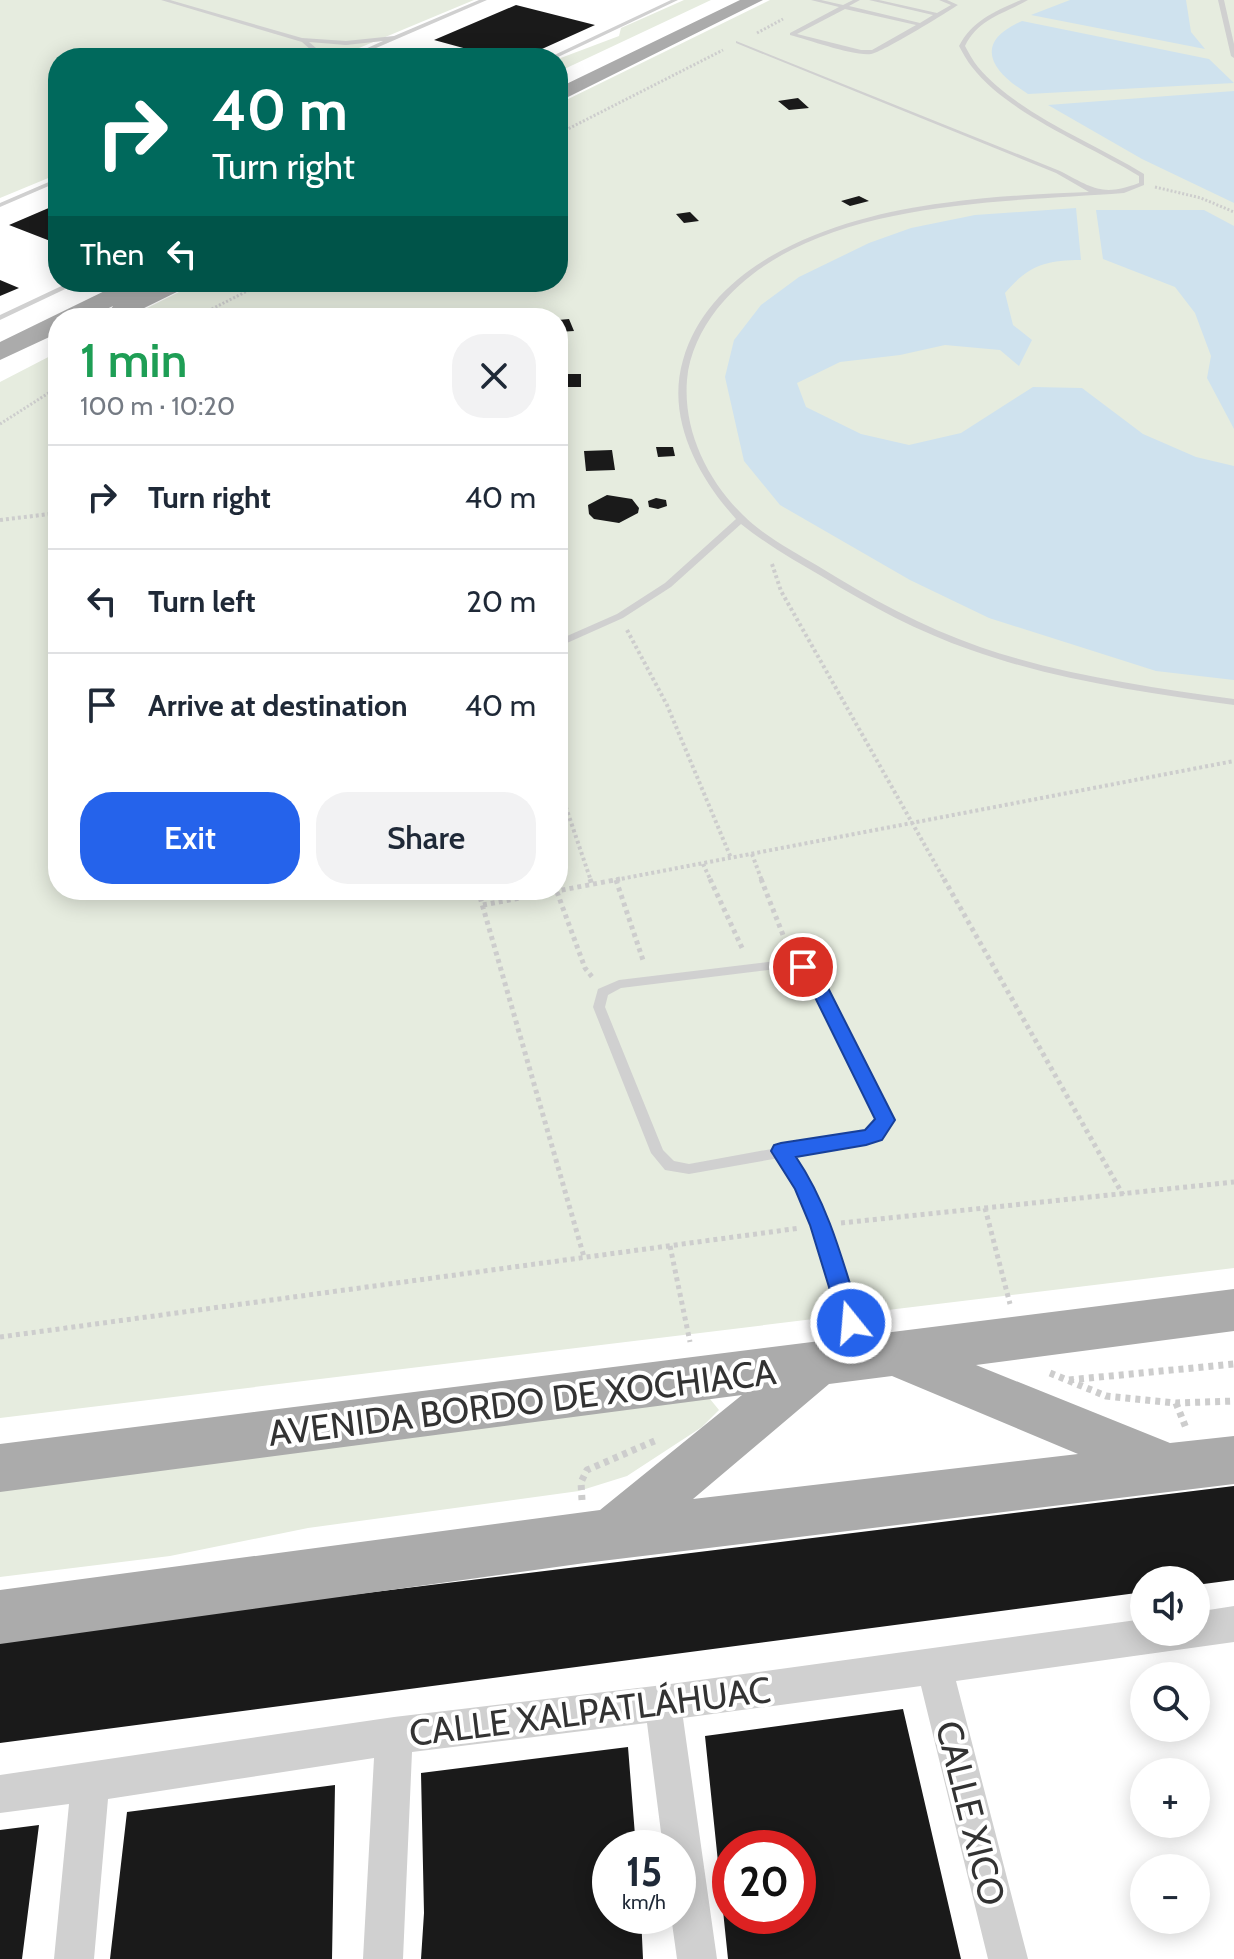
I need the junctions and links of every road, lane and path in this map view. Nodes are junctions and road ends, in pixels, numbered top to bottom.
1 (164, 0) edge
2 (484, 0) edge
3 (675, 0) edge
4 (729, 0) edge
5 (754, 0) edge
6 (816, 0) edge
7 (857, 0) edge
8 (872, 0) edge
9 (942, 0) edge
10 (1025, 0) edge
11 (1221, 0) edge
12 (844, 7) junction
13 (940, 15) junction
14 (922, 25) junction
15 (395, 38) junction
16 (302, 40) junction
17 (738, 42) junction
18 (313, 48) edge
19 (372, 48) edge
20 (568, 50) edge
21 (1234, 56) edge
22 (568, 77) edge
23 (568, 91) edge
24 (568, 129) edge
25 (48, 184) edge
26 (1142, 184) junction
27 (1096, 193) junction
28 (0, 205) edge
29 (1234, 212) edge
30 (55, 292) edge
31 (121, 292) edge
32 (158, 292) edge
33 (245, 292) edge
34 (89, 308) edge
35 (125, 308) edge
36 (214, 308) edge
37 (0, 318) edge
38 (48, 328) edge
39 (48, 346) edge
40 (0, 352) edge
41 (0, 369) edge
42 (48, 393) edge
43 (0, 424) edge
44 (48, 514) edge
45 (741, 519) junction
46 (0, 520) edge
47 (765, 536) junction
48 (620, 616) junction
49 (568, 639) edge
50 (1234, 702) edge
51 (1234, 761) edge
52 (568, 814) edge
53 (912, 824) junction
54 (752, 854) junction
55 (731, 858) junction
56 (703, 864) junction
57 (616, 880) junction
58 (592, 885) junction
59 (568, 889) edge
60 (481, 900) edge
61 (509, 900) edge
62 (560, 900) edge
63 (483, 905) junction
64 (794, 964) junction
65 (752, 968) junction
66 (650, 981) junction
67 (602, 992) junction
68 (781, 1151) junction
69 (1234, 1182) edge
70 (1123, 1195) junction
71 (821, 1225) junction
72 (584, 1257) junction
73 (1234, 1310) edge
74 (851, 1323) junction
75 (0, 1337) edge
76 (894, 1354) junction
77 (1234, 1364) edge
78 (816, 1365) junction
79 (1068, 1380) dead end
80 (1106, 1396) dead end
81 (1234, 1401) edge
82 (1234, 1460) edge
83 (0, 1468) edge
84 (1174, 1469) junction
85 (611, 1534) junction
86 (0, 1617) edge
87 (1234, 1624) edge
88 (1210, 1628) edge
89 (1130, 1639) edge
90 (934, 1667) junction
91 (663, 1703) junction
92 (394, 1736) junction
93 (90, 1783) junction
94 (0, 1794) edge
95 (74, 1959) edge
96 (383, 1959) edge
97 (697, 1959) edge
98 (1008, 1959) edge

1 - 16 lane
2 - 15 lane
3 - 20 lane
4 - 22 main road
5 - 23 main road
6 - 12 lane
6 - 17 path
7 - 12 lane
8 - 13 lane
9 - 13 lane
10 - 26 lane
11 - 21 lane
12 - 14 lane
12 - 14 lane
13 - 14 lane
15 - 16 lane
15 - 19 lane
16 - 18 lane
17 - 24 path
17 - 27 lane
25 - 28 lane
26 - 27 lane
26 - 29 path
27 - 45 lane
30 - 37 lane
31 - 34 main road
32 - 35 main road
33 - 36 path
38 - 40 main road
39 - 41 main road
42 - 43 path
44 - 46 path
45 - 47 lane
45 - 48 lane
47 - 50 lane
47 - 53 path
48 - 49 lane
48 - 55 path
51 - 53 path
52 - 58 path
53 - 54 path
53 - 70 path
54 - 55 path
54 - 64 path
55 - 56 path
56 - 57 path
56 - 65 path
57 - 58 path
57 - 66 path
58 - 59 path
60 - 63 path
61 - 63 path
62 - 67 path
63 - 72 path
64 - 65 lane
64 - 68 lane
65 - 66 lane
66 - 67 lane
67 - 68 lane
68 - 71 lane
69 - 70 path
70 - 71 path
71 - 72 path
71 - 74 lane
72 - 75 path
73 - 76 main road, AVENIDA BORDO DE XOCHIACA
74 - 76 lane
74 - 78 lane
76 - 78 main road, AVENIDA BORDO DE XOCHIACA
76 - 84 main road
77 - 79 path
78 - 83 main road, AVENIDA BORDO DE XOCHIACA
78 - 85 main road
80 - 81 path
82 - 84 main road
84 - 85 main road
85 - 86 main road
87 - 88 street
89 - 90 street, CALLE XALPATLÁHUAC
90 - 91 street, CALLE XALPATLÁHUAC
90 - 98 street, CALLE XICO
91 - 92 street, CALLE XALPATLÁHUAC
91 - 97 street
92 - 93 street, CALLE XALPATLÁHUAC
92 - 96 street
93 - 94 street, CALLE XALPATLÁHUAC
93 - 95 street

